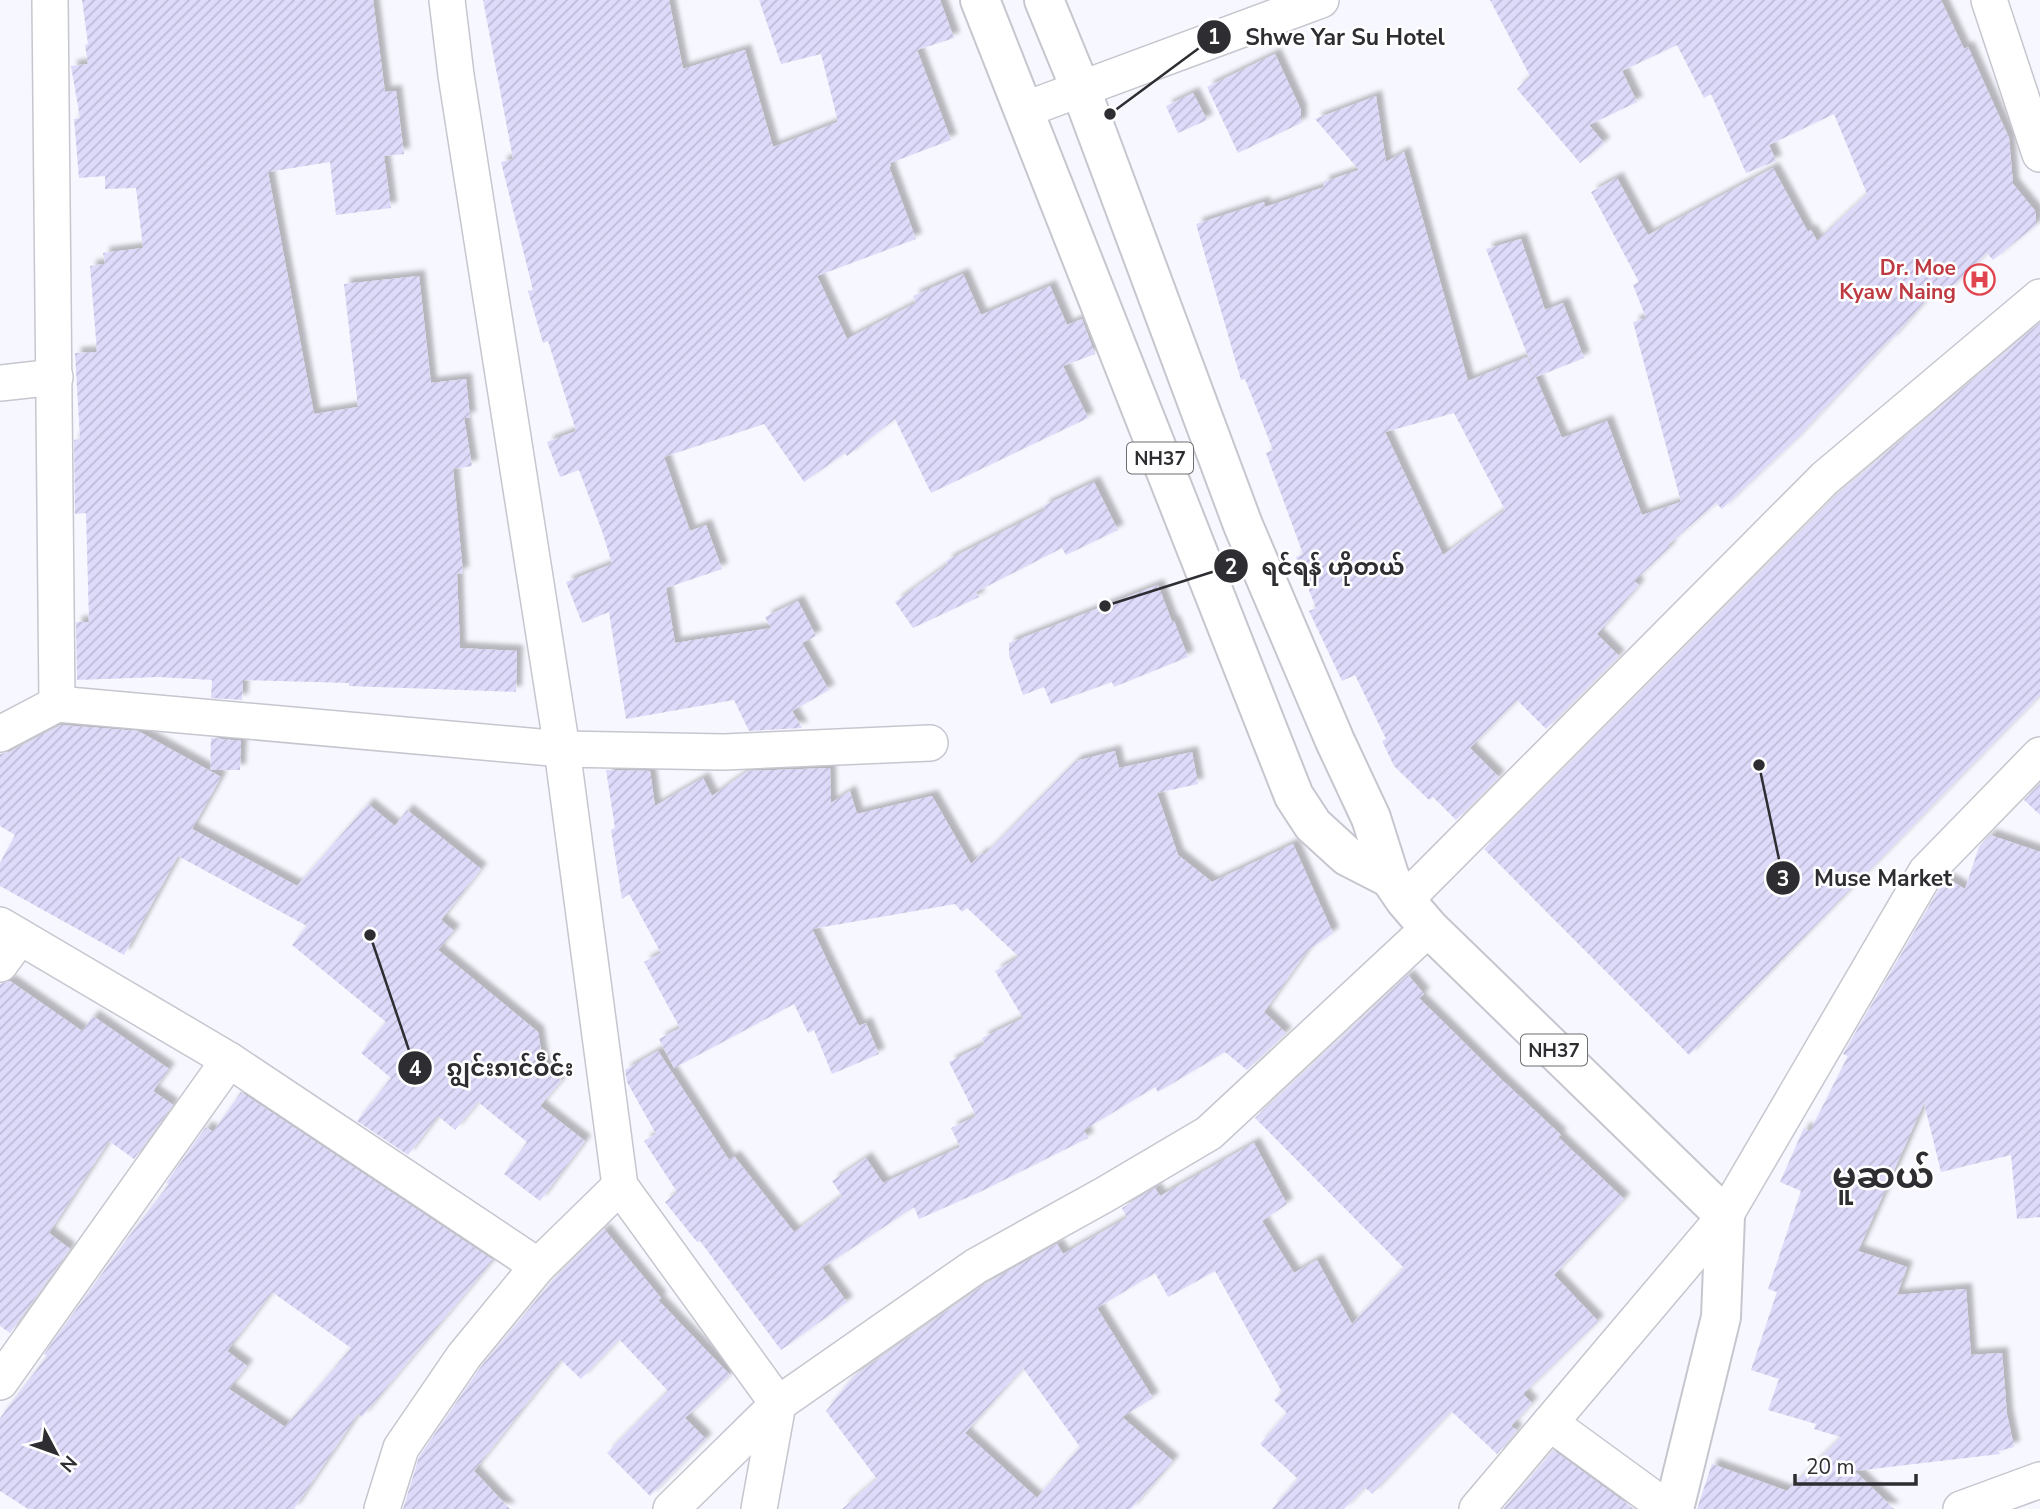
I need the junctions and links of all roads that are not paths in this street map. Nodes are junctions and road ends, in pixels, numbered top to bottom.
1 (50, 0) edge
2 (447, 0) edge
3 (980, 0) edge
4 (1044, 0) edge
5 (1321, 0) edge
6 (1989, 0) edge
7 (1081, 90) junction
8 (1024, 110) junction
9 (2040, 154) edge
10 (2040, 297) edge
11 (55, 377) junction
12 (0, 383) edge
13 (57, 704) junction
14 (0, 734) edge
15 (930, 743) dead end
16 (562, 749) junction
17 (2040, 755) edge
18 (1408, 902) junction
19 (7, 942) edge
20 (229, 1060) junction
21 (620, 1186) junction
22 (1725, 1216) junction
23 (538, 1266) junction
24 (0, 1382) edge
25 (778, 1405) junction
26 (1550, 1423) junction
27 (2040, 1480) edge
28 (382, 1509) edge
29 (671, 1509) edge
30 (759, 1509) edge
31 (1477, 1509) edge
32 (1668, 1509) edge
33 (1674, 1509) edge
34 (1961, 1509) edge

1 - 11 street
2 - 16 street
3 - 8 highway, NH37
4 - 7 highway, NH37
5 - 7 street
6 - 9 street
7 - 8 street
7 - 18 highway, NH37
8 - 18 highway, NH37
10 - 18 street
11 - 12 street
11 - 13 street
13 - 14 street
13 - 16 street
15 - 16 street
16 - 21 street
17 - 22 street
18 - 22 highway, NH37
18 - 25 street
19 - 20 street
20 - 23 street
20 - 24 street
21 - 23 street
21 - 25 street
22 - 26 street
22 - 33 highway
23 - 28 street
25 - 29 street
25 - 30 street
26 - 31 street
26 - 32 street
27 - 34 street

